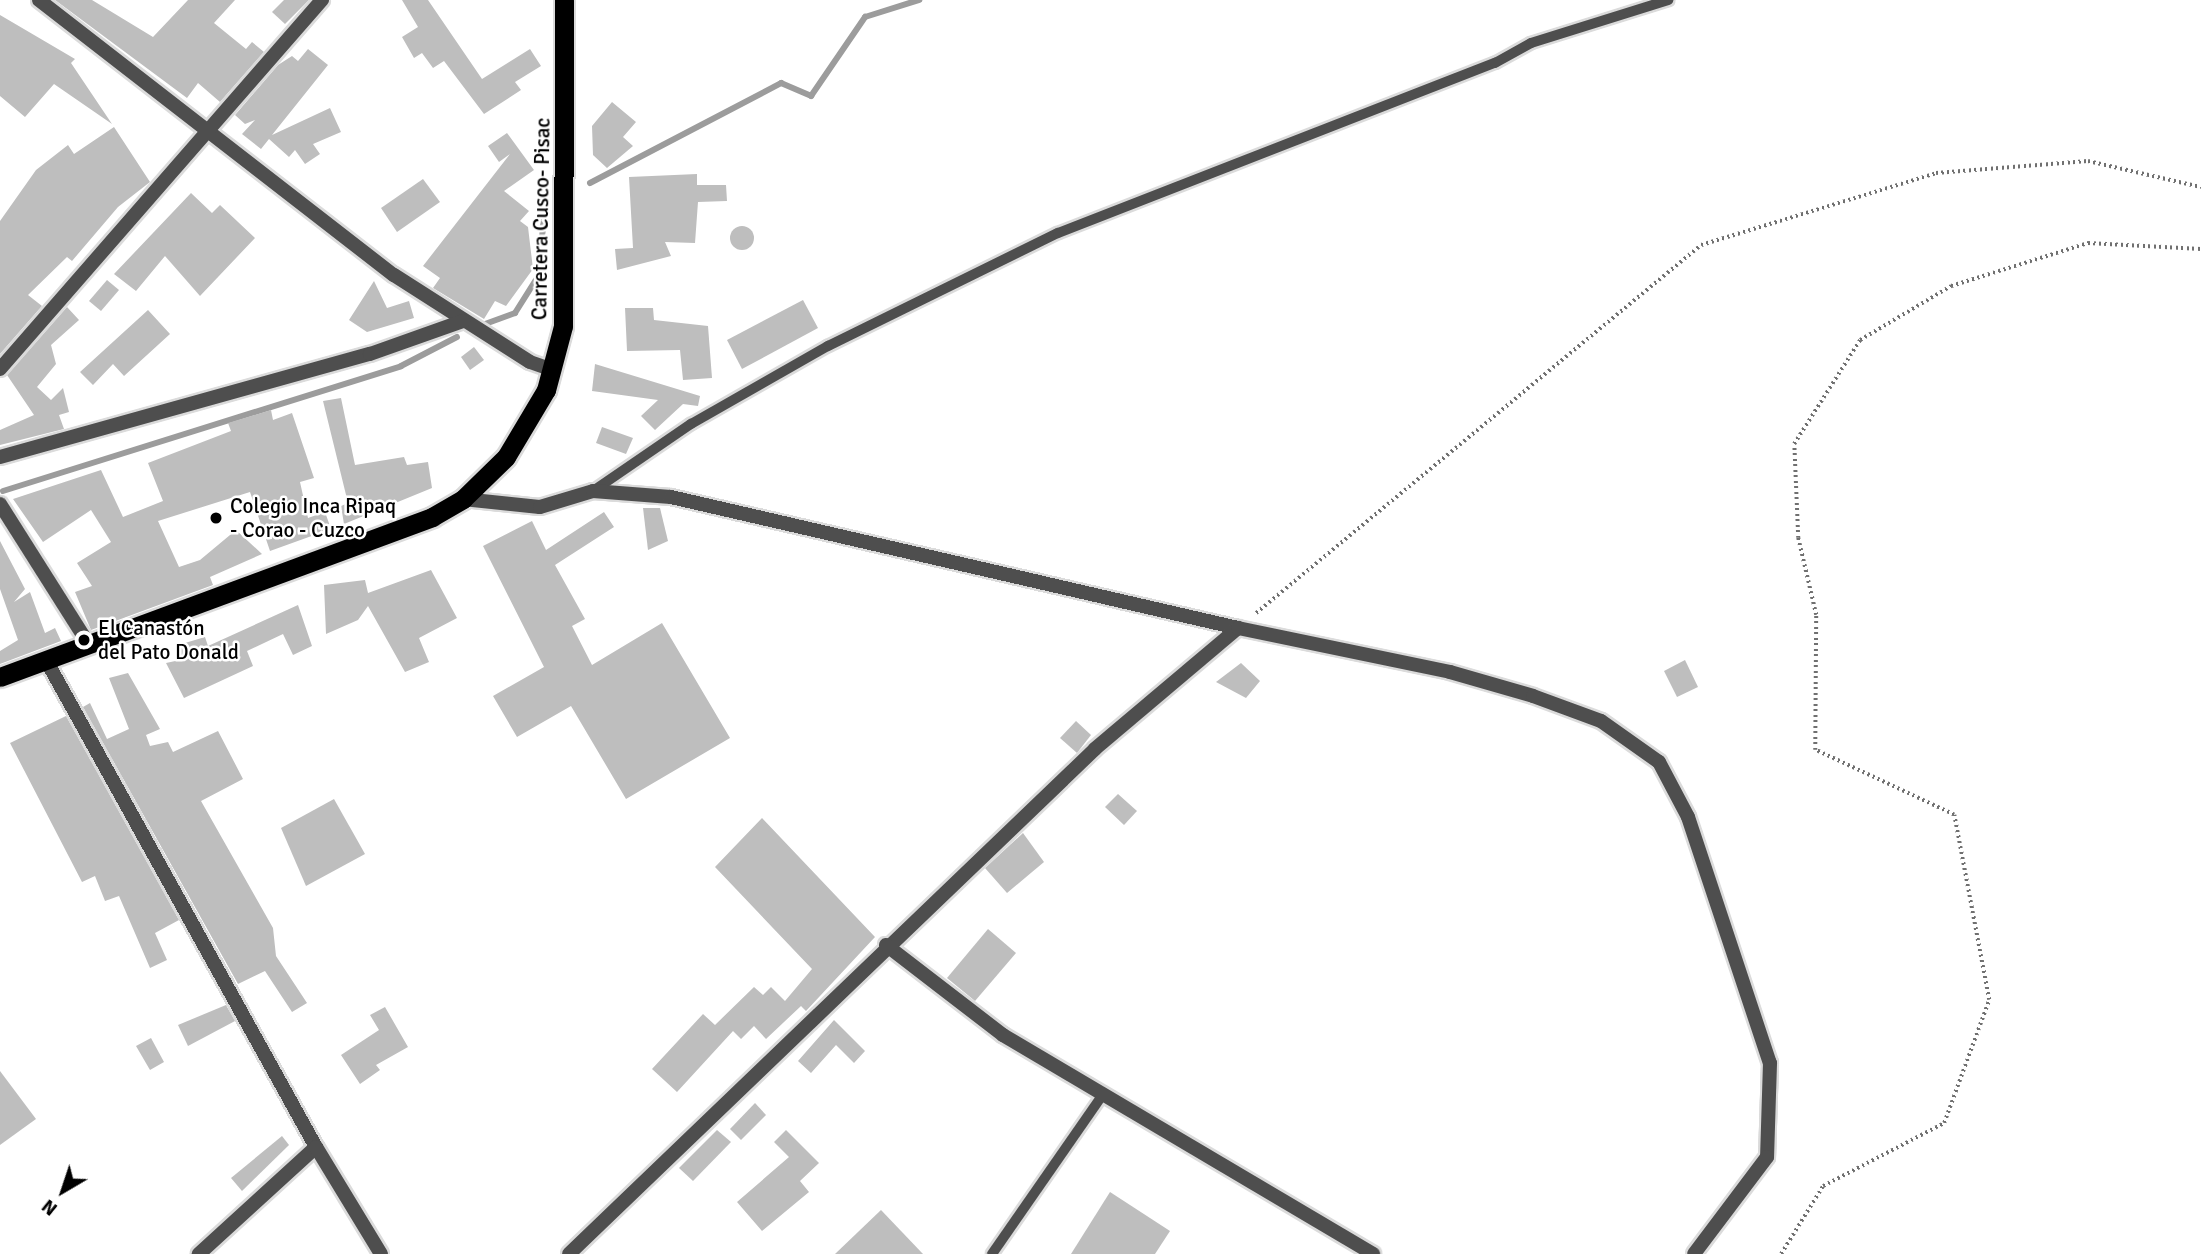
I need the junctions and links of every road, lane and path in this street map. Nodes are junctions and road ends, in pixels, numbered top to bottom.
1 (39, 0) edge
2 (322, 0) edge
3 (564, 0) edge
4 (1668, 0) edge
5 (208, 126) junction
6 (2201, 187) edge
7 (2201, 249) edge
8 (463, 321) junction
9 (0, 369) edge
10 (553, 370) junction
11 (0, 457) edge
12 (593, 491) junction
13 (463, 499) junction
14 (0, 504) edge
15 (1238, 628) junction
16 (89, 645) junction
17 (46, 660) junction
18 (0, 677) edge
19 (886, 945) junction
20 (1103, 1094) junction
21 (316, 1147) junction
22 (199, 1254) edge
23 (381, 1254) edge
24 (569, 1254) edge
25 (992, 1254) edge
26 (1373, 1254) edge
27 (1694, 1254) edge
28 (1782, 1254) edge

1 - 5 street
2 - 5 street
3 - 10 highway, Carretera Cusco- Pisac
4 - 12 lane
5 - 8 street
5 - 9 street
6 - 15 path
7 - 28 path
8 - 10 street
8 - 11 street
10 - 13 highway, Carretera Cusco- Pisac
12 - 13 street
12 - 15 street
13 - 16 highway, Carretera Cusco- Pisac
14 - 16 street
15 - 19 street
15 - 27 street
16 - 17 highway, Carretera Cusco- Pisac
17 - 18 highway, Carretera Cusco- Pisac
17 - 21 street
19 - 20 street
19 - 24 street
20 - 25 lane
20 - 26 street
21 - 22 street
21 - 23 street

